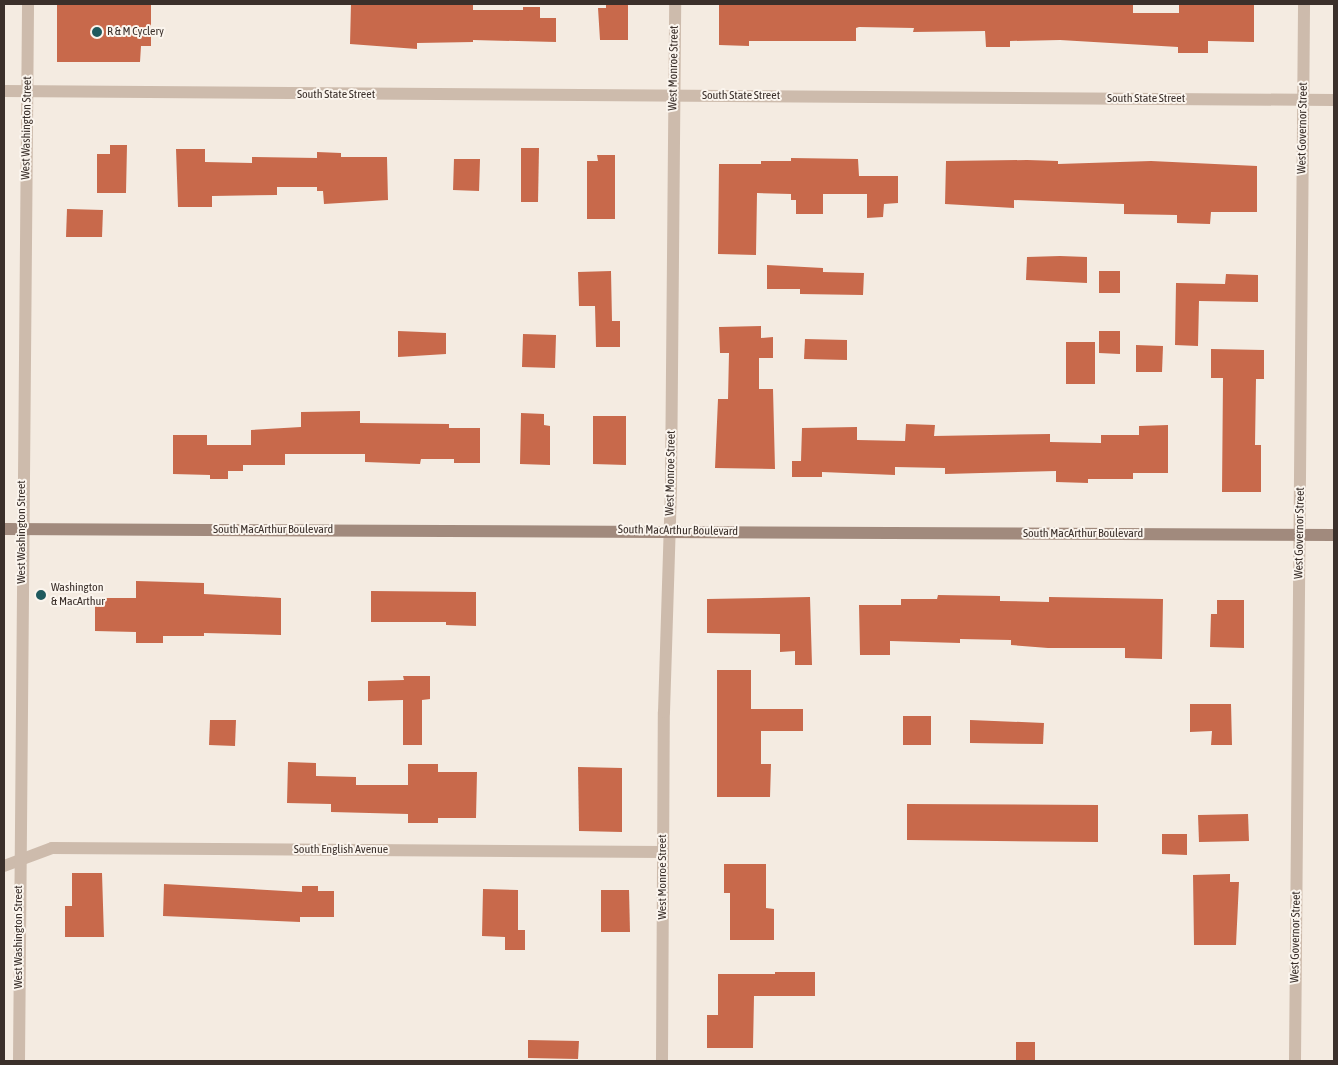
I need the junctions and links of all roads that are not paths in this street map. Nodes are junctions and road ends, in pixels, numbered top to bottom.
1 (28, 4) edge
2 (675, 4) edge
3 (1304, 4) edge
4 (4, 92) edge
5 (27, 92) junction
6 (674, 96) junction
7 (1303, 100) junction
8 (1334, 100) edge
9 (4, 529) edge
10 (22, 529) junction
11 (670, 531) junction
12 (1300, 535) junction
13 (1334, 535) edge
14 (663, 852) junction
15 (20, 858) junction
16 (4, 866) edge
17 (19, 1061) edge
18 (662, 1061) edge
19 (1295, 1061) edge

1 - 5 street, West Washington Street
2 - 6 street, West Monroe Street
3 - 7 street, West Governor Street
4 - 5 street, South State Street
5 - 6 street, South State Street
5 - 10 street, West Washington Street
6 - 7 street, South State Street
6 - 11 street, West Monroe Street
7 - 8 street, South State Street
7 - 12 street, West Governor Street
9 - 10 main road, South MacArthur Boulevard
10 - 11 main road, South MacArthur Boulevard
10 - 15 street, West Washington Street
11 - 12 main road, South MacArthur Boulevard
11 - 14 street, West Monroe Street
12 - 13 main road, South MacArthur Boulevard
12 - 19 street, West Governor Street
14 - 15 street, South English Avenue
14 - 18 street, West Monroe Street
15 - 16 street, South English Avenue
15 - 17 street, West Washington Street

